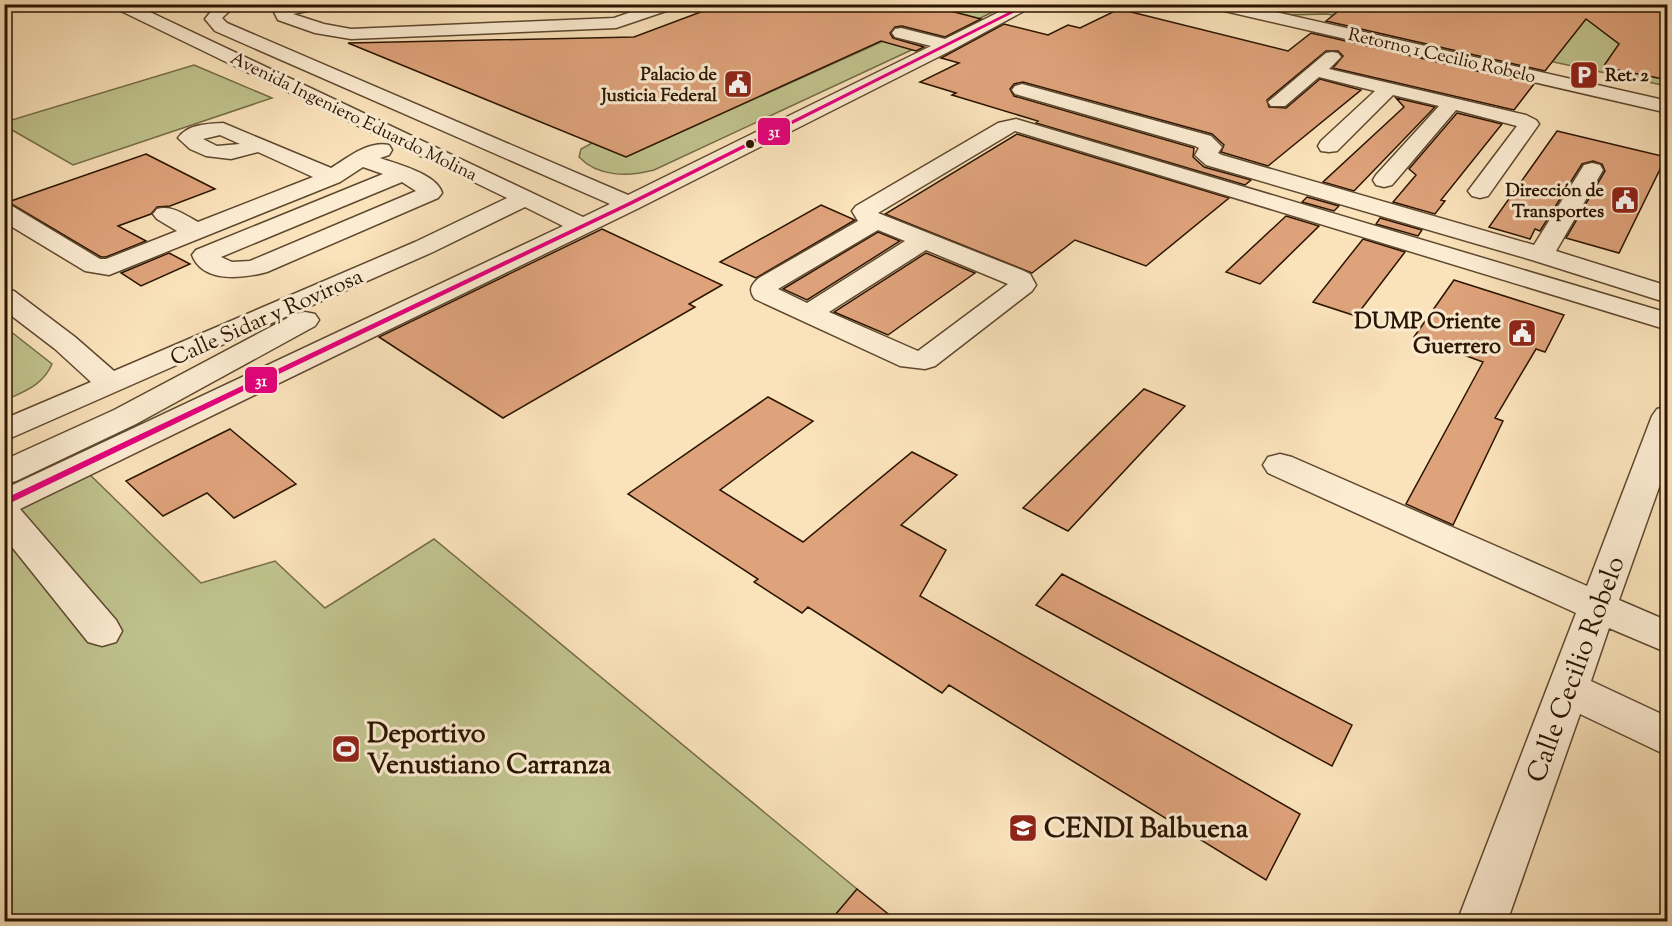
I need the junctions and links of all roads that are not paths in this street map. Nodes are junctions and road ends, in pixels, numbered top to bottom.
1 (125, 4) edge
2 (229, 4) edge
3 (320, 4) edge
4 (672, 4) edge
5 (1029, 4) edge
6 (1216, 4) edge
7 (1229, 6) edge
8 (904, 31) dead end
9 (1358, 36) junction
10 (952, 43) junction
11 (1316, 71) junction
12 (1389, 88) junction
13 (1022, 90) dead end
14 (1278, 102) dead end
15 (1452, 103) junction
16 (1668, 107) edge
17 (396, 136) junction
18 (258, 145) dead end
19 (1329, 146) dead end
20 (360, 159) junction
21 (302, 165) junction
22 (1592, 170) dead end
23 (404, 173) junction
24 (332, 177) junction
25 (1384, 180) dead end
26 (1480, 191) dead end
27 (526, 198) junction
28 (629, 204) junction
29 (4, 211) edge
30 (165, 214) dead end
31 (876, 221) junction
32 (584, 226) junction
33 (198, 232) junction
34 (125, 234) dead end
35 (924, 240) junction
36 (435, 242) junction
37 (152, 250) junction
38 (1540, 255) junction
39 (501, 265) junction
40 (1668, 294) edge
41 (4, 297) edge
42 (409, 309) junction
43 (808, 314) junction
44 (1668, 322) edge
45 (111, 384) junction
46 (1668, 416) edge
47 (125, 417) junction
48 (4, 431) edge
49 (1280, 465) dead end
50 (4, 473) edge
51 (1655, 483) edge
52 (4, 503) edge
53 (4, 513) edge
54 (1598, 607) junction
55 (102, 631) dead end
56 (1668, 638) edge
57 (1569, 689) junction
58 (1668, 738) edge
59 (1482, 921) edge

1 - 17 street, Avenida Ingeniero Eduardo Molina
2 - 28 street, Avenida Ingeniero Eduardo Molina
3 - 4 street
5 - 10 street
6 - 7 street, Retorno 1 Cecilio Robelo
7 - 9 street, Retorno 1 Cecilio Robelo
8 - 10 street
9 - 11 street
9 - 16 street, Retorno 1 Cecilio Robelo
10 - 28 street
11 - 12 street
11 - 14 street
12 - 15 street
12 - 19 street
13 - 38 street
15 - 25 street
15 - 26 street
17 - 20 street
17 - 21 street
17 - 27 street, Avenida Ingeniero Eduardo Molina
18 - 21 street
20 - 23 street
20 - 24 street
21 - 24 street
22 - 38 street
23 - 23 street
24 - 33 street
27 - 32 street, Avenida Ingeniero Eduardo Molina
27 - 36 street, Calle Sidar y Rovirosa
28 - 32 street
29 - 37 street
30 - 33 street
31 - 35 street
31 - 43 street
31 - 44 street
32 - 39 street
33 - 37 street
34 - 37 street
35 - 43 street
35 - 43 street
36 - 39 street
36 - 45 street, Calle Sidar y Rovirosa
36 - 47 street
38 - 40 street
39 - 42 street
41 - 45 street
42 - 47 street
42 - 52 street
45 - 48 street, Calle Sidar y Rovirosa
46 - 51 street, Calle Cecilio Robelo
47 - 50 street
49 - 54 street
51 - 54 street, Calle Cecilio Robelo
53 - 55 street
54 - 56 street
54 - 57 street, Calle Cecilio Robelo
57 - 58 street
57 - 59 street, Calle Cecilio Robelo

